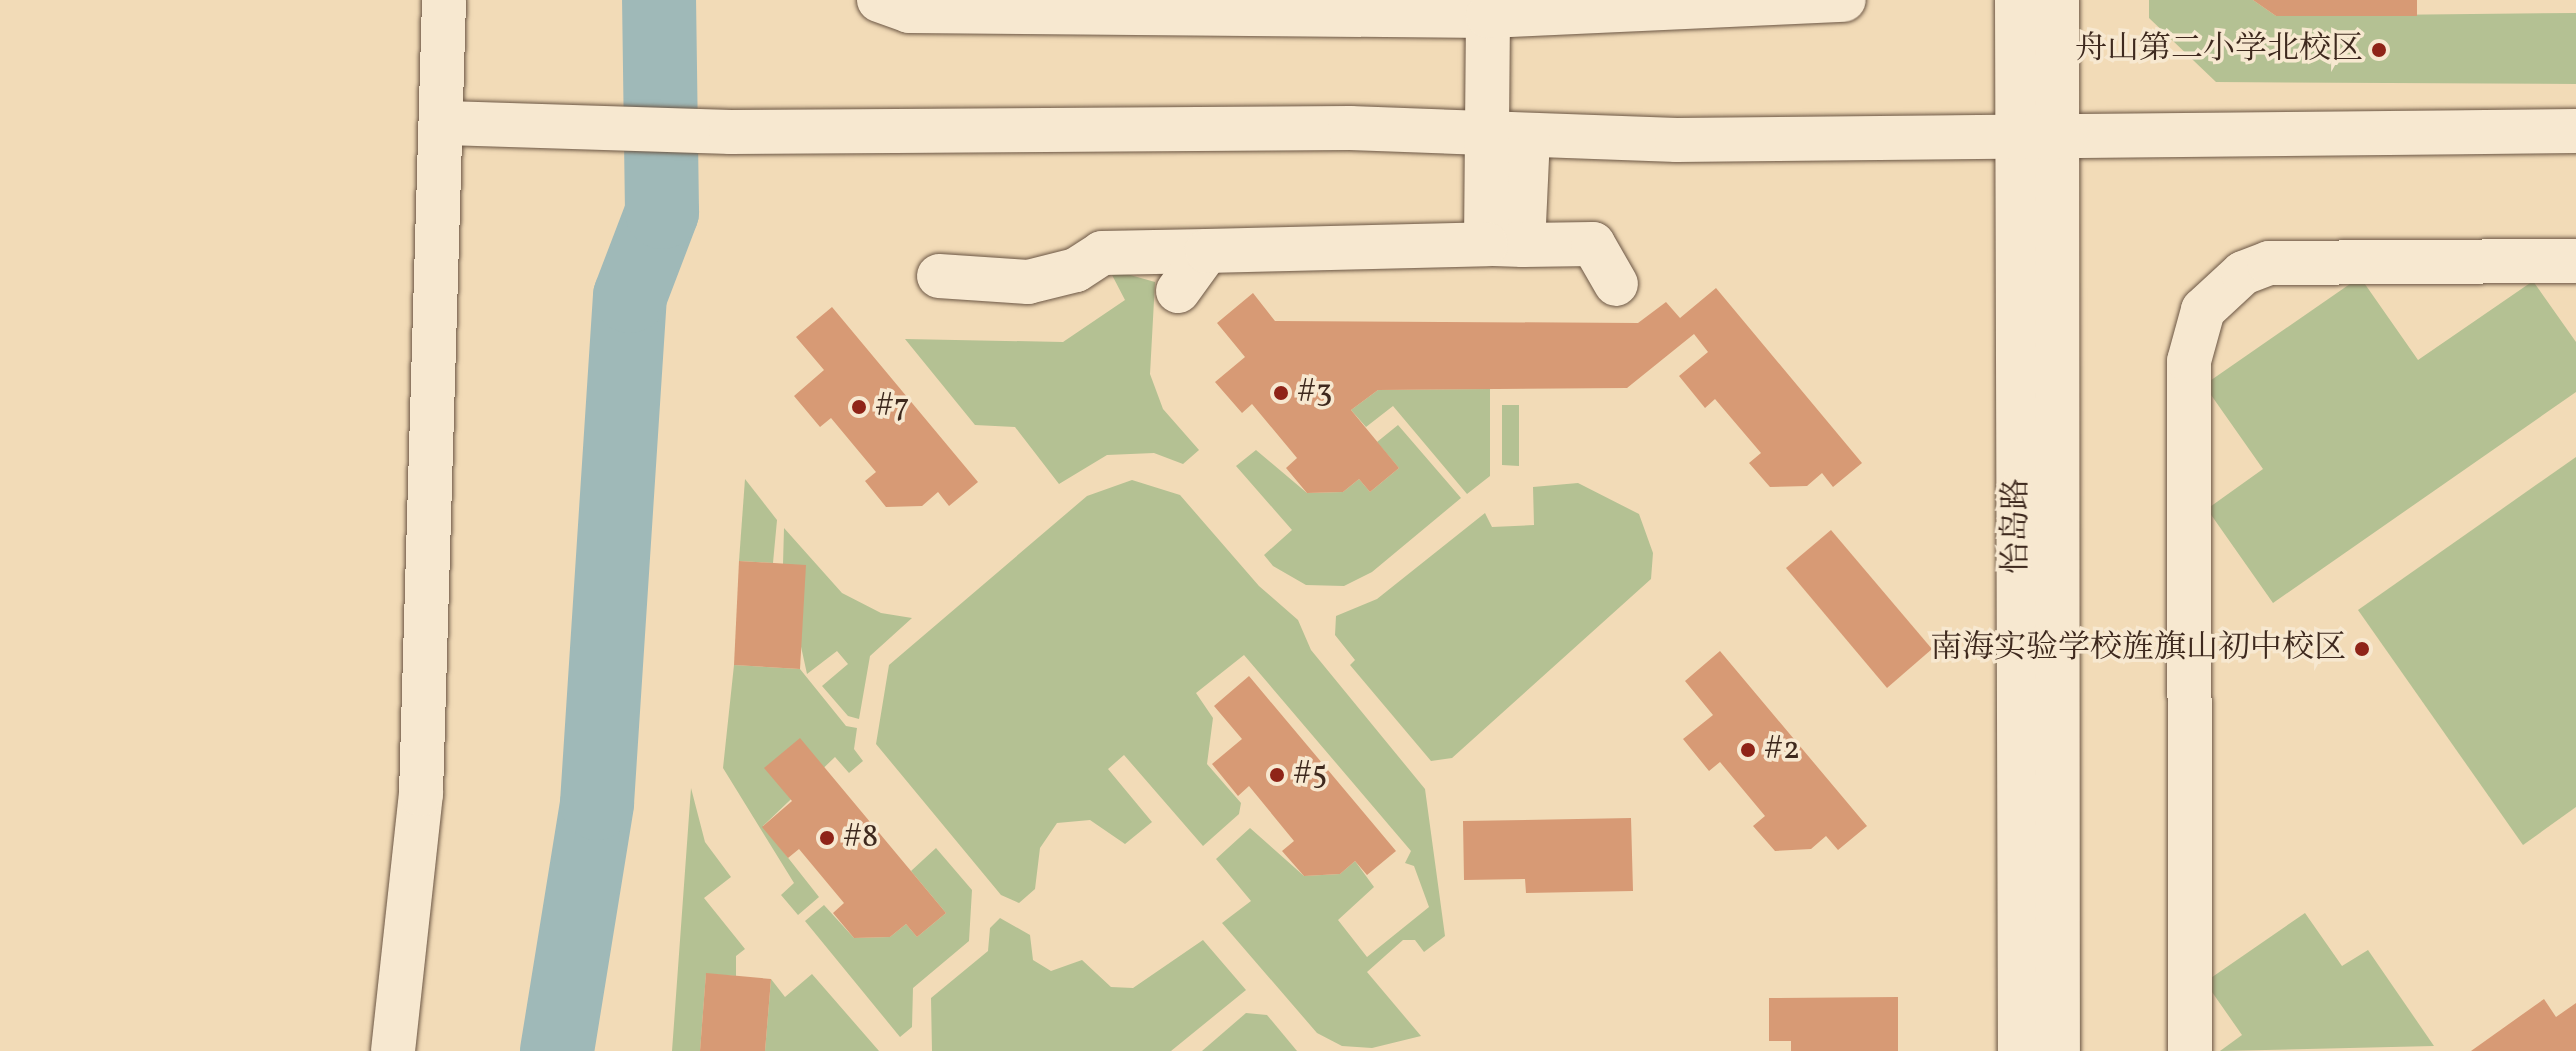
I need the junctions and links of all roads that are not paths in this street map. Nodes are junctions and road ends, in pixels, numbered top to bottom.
1 (444, 0) edge
2 (879, 0) edge
3 (1844, 0) edge
4 (2017, 0) edge
5 (2057, 0) edge
6 (1194, 7) edge
7 (1488, 16) junction
8 (446, 123) junction
9 (2576, 131) edge
10 (2037, 133) junction
11 (1507, 135) junction
12 (1504, 245) junction
13 (1207, 251) junction
14 (2576, 261) edge
15 (939, 276) dead end
16 (1616, 284) dead end
17 (1178, 291) dead end
18 (393, 1051) edge
19 (2020, 1051) edge
20 (2058, 1051) edge
21 (2190, 1051) edge

1 - 8 street
2 - 6 street
3 - 7 street
4 - 10 street, 怡岛路
5 - 10 street
6 - 7 street
7 - 11 street
8 - 11 street
8 - 18 street
9 - 10 street
10 - 11 street
10 - 19 street, 怡岛路
10 - 20 street
11 - 12 street
12 - 13 street
12 - 16 street
13 - 15 street
13 - 17 street
14 - 21 street

